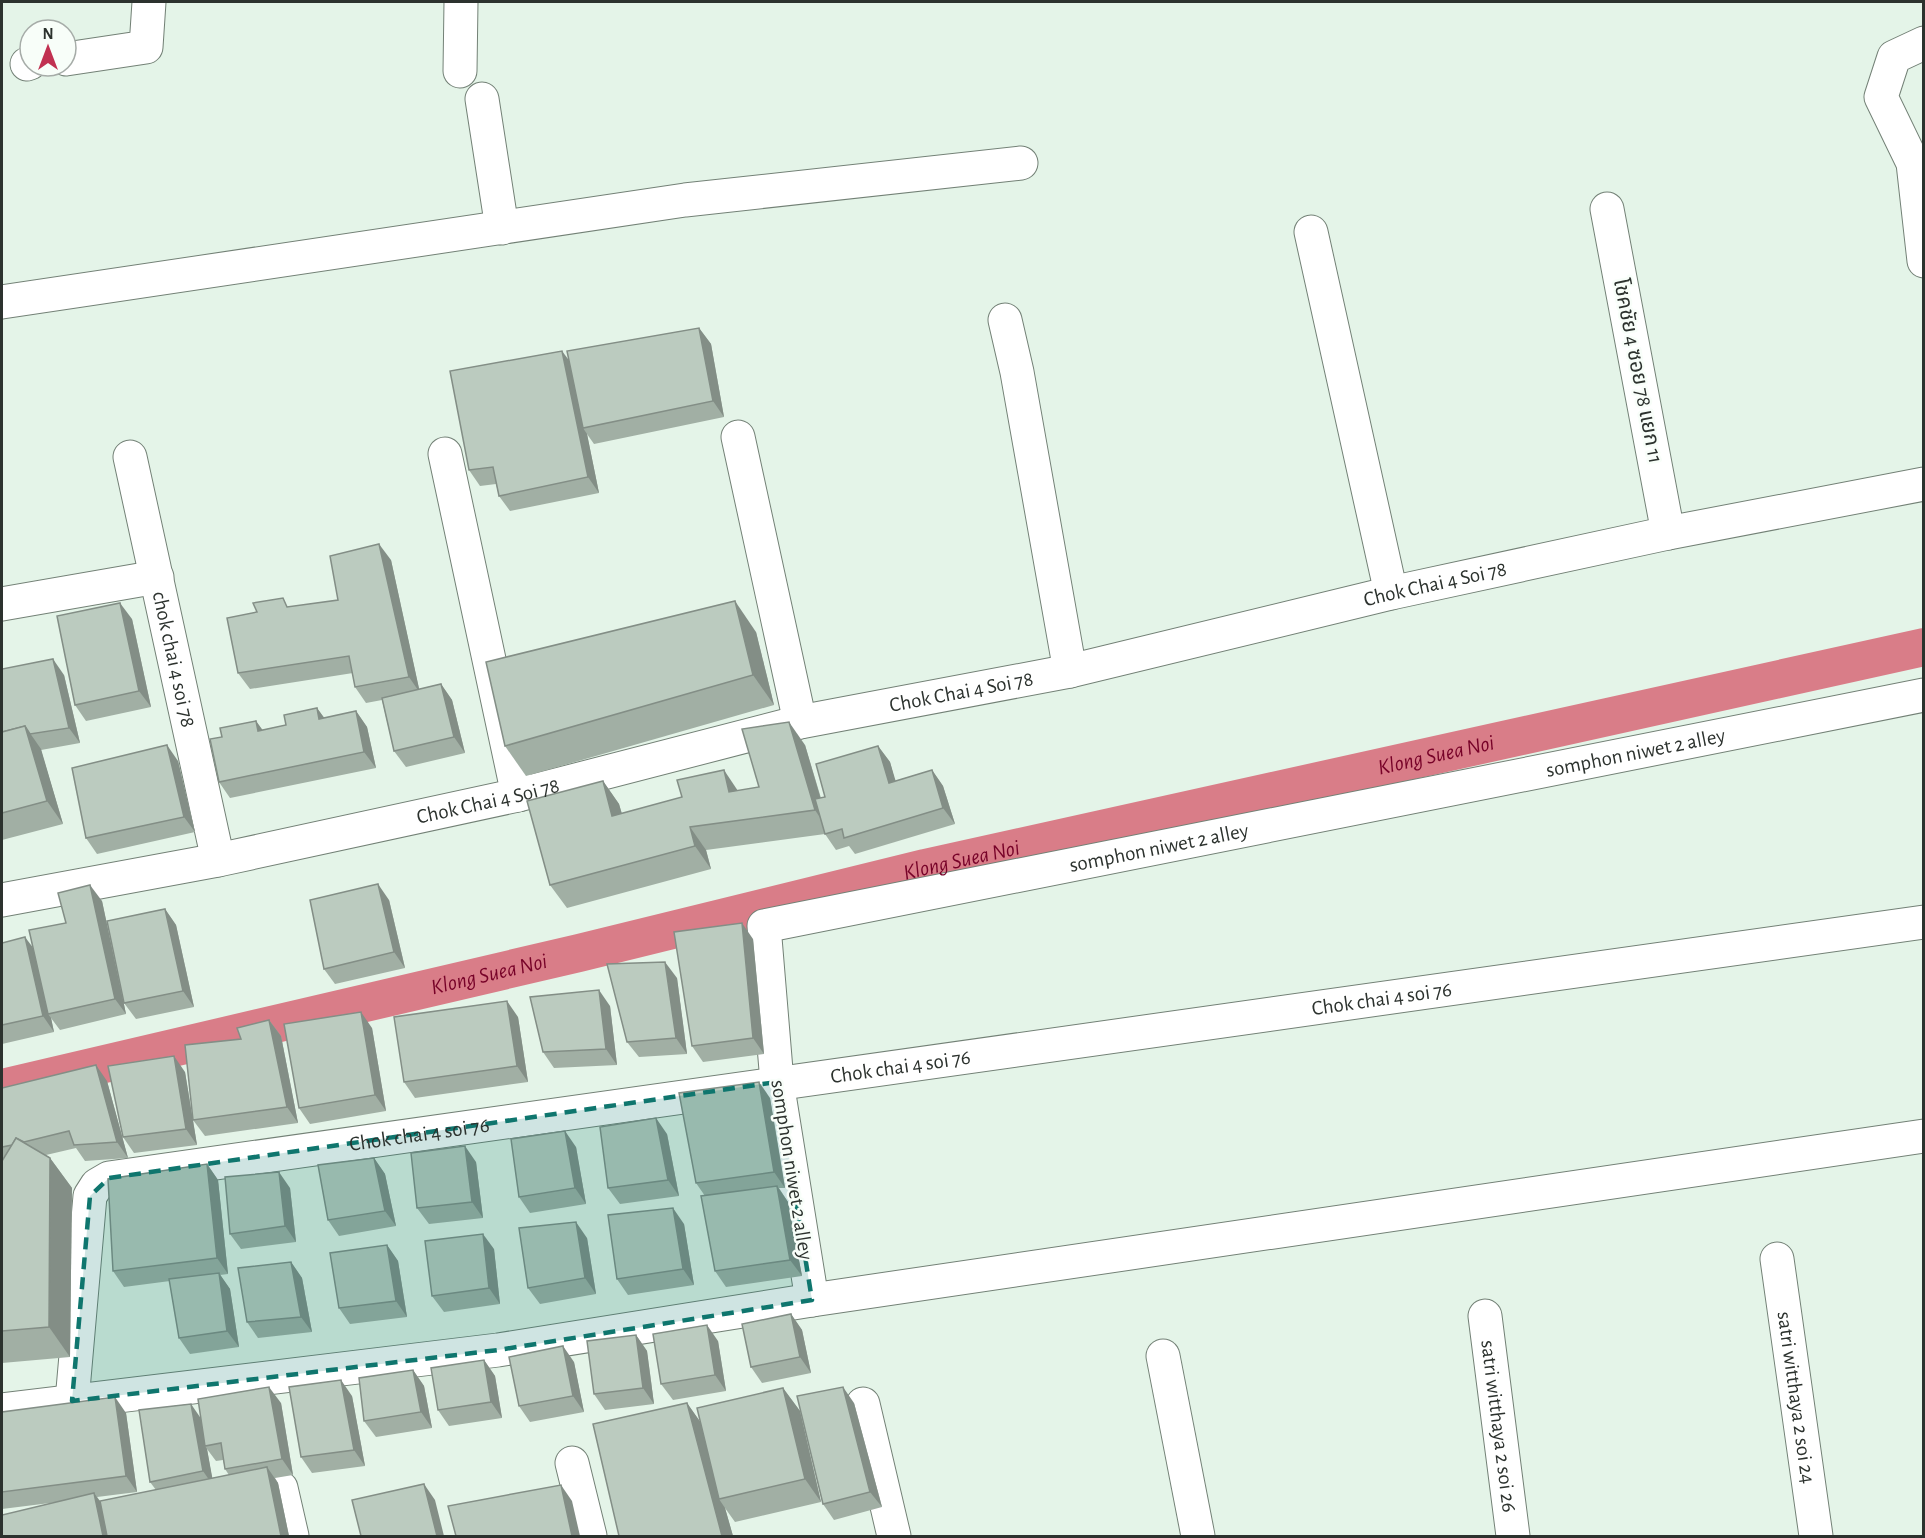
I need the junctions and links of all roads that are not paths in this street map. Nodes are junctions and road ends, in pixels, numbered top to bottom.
1 (148, 2) edge
2 (461, 2) edge
3 (1923, 43) edge
4 (78, 57) edge
5 (460, 71) dead end
6 (482, 99) dead end
7 (1021, 163) dead end
8 (1607, 209) dead end
9 (502, 228) junction
10 (1311, 232) dead end
11 (1923, 261) edge
12 (2, 302) edge
13 (1005, 320) dead end
14 (738, 437) dead end
15 (445, 454) dead end
16 (130, 457) dead end
17 (1923, 484) edge
18 (1668, 533) junction
19 (157, 577) junction
20 (1391, 593) junction
21 (2, 604) edge
22 (1070, 671) junction
23 (1923, 695) edge
24 (800, 722) junction
25 (518, 795) junction
26 (218, 860) junction
27 (2, 900) edge
28 (1923, 922) edge
29 (777, 1082) junction
30 (1923, 1136) edge
31 (1777, 1259) dead end
32 (812, 1300) junction
33 (1485, 1316) dead end
34 (1163, 1356) dead end
35 (72, 1401) junction
36 (863, 1404) dead end
37 (2, 1410) edge
38 (572, 1463) dead end
39 (281, 1488) dead end
40 (292, 1536) edge
41 (590, 1536) edge
42 (894, 1536) edge
43 (1198, 1536) edge
44 (1514, 1536) edge
45 (1816, 1536) edge

1 - 4 street
2 - 5 street
3 - 11 street
6 - 9 street
7 - 9 street
8 - 18 street, โชคชัย 4 ซอย 78 แยก 11
9 - 12 street
10 - 20 street
13 - 22 street
14 - 24 street
15 - 25 street
16 - 19 street, chok chai 4 soi 78
17 - 18 street, Chok Chai 4 Soi 78
18 - 20 street, Chok Chai 4 Soi 78
19 - 21 street
19 - 26 street, chok chai 4 soi 78
20 - 22 street, Chok Chai 4 Soi 78
22 - 24 street, Chok Chai 4 Soi 78
23 - 29 street, somphon niwet 2 alley
24 - 25 street, Chok Chai 4 Soi 78
25 - 26 street, Chok Chai 4 Soi 78
26 - 27 street, Chok Chai 4 Soi 78
28 - 29 street, Chok chai 4 soi 76
29 - 32 street, somphon niwet 2 alley
29 - 35 street, Chok chai 4 soi 76
30 - 32 street
31 - 45 street, satri witthaya 2 soi 24
32 - 35 street
33 - 44 street, satri witthaya 2 soi 26
34 - 43 street
35 - 37 street
36 - 42 street
38 - 41 street
39 - 40 street

